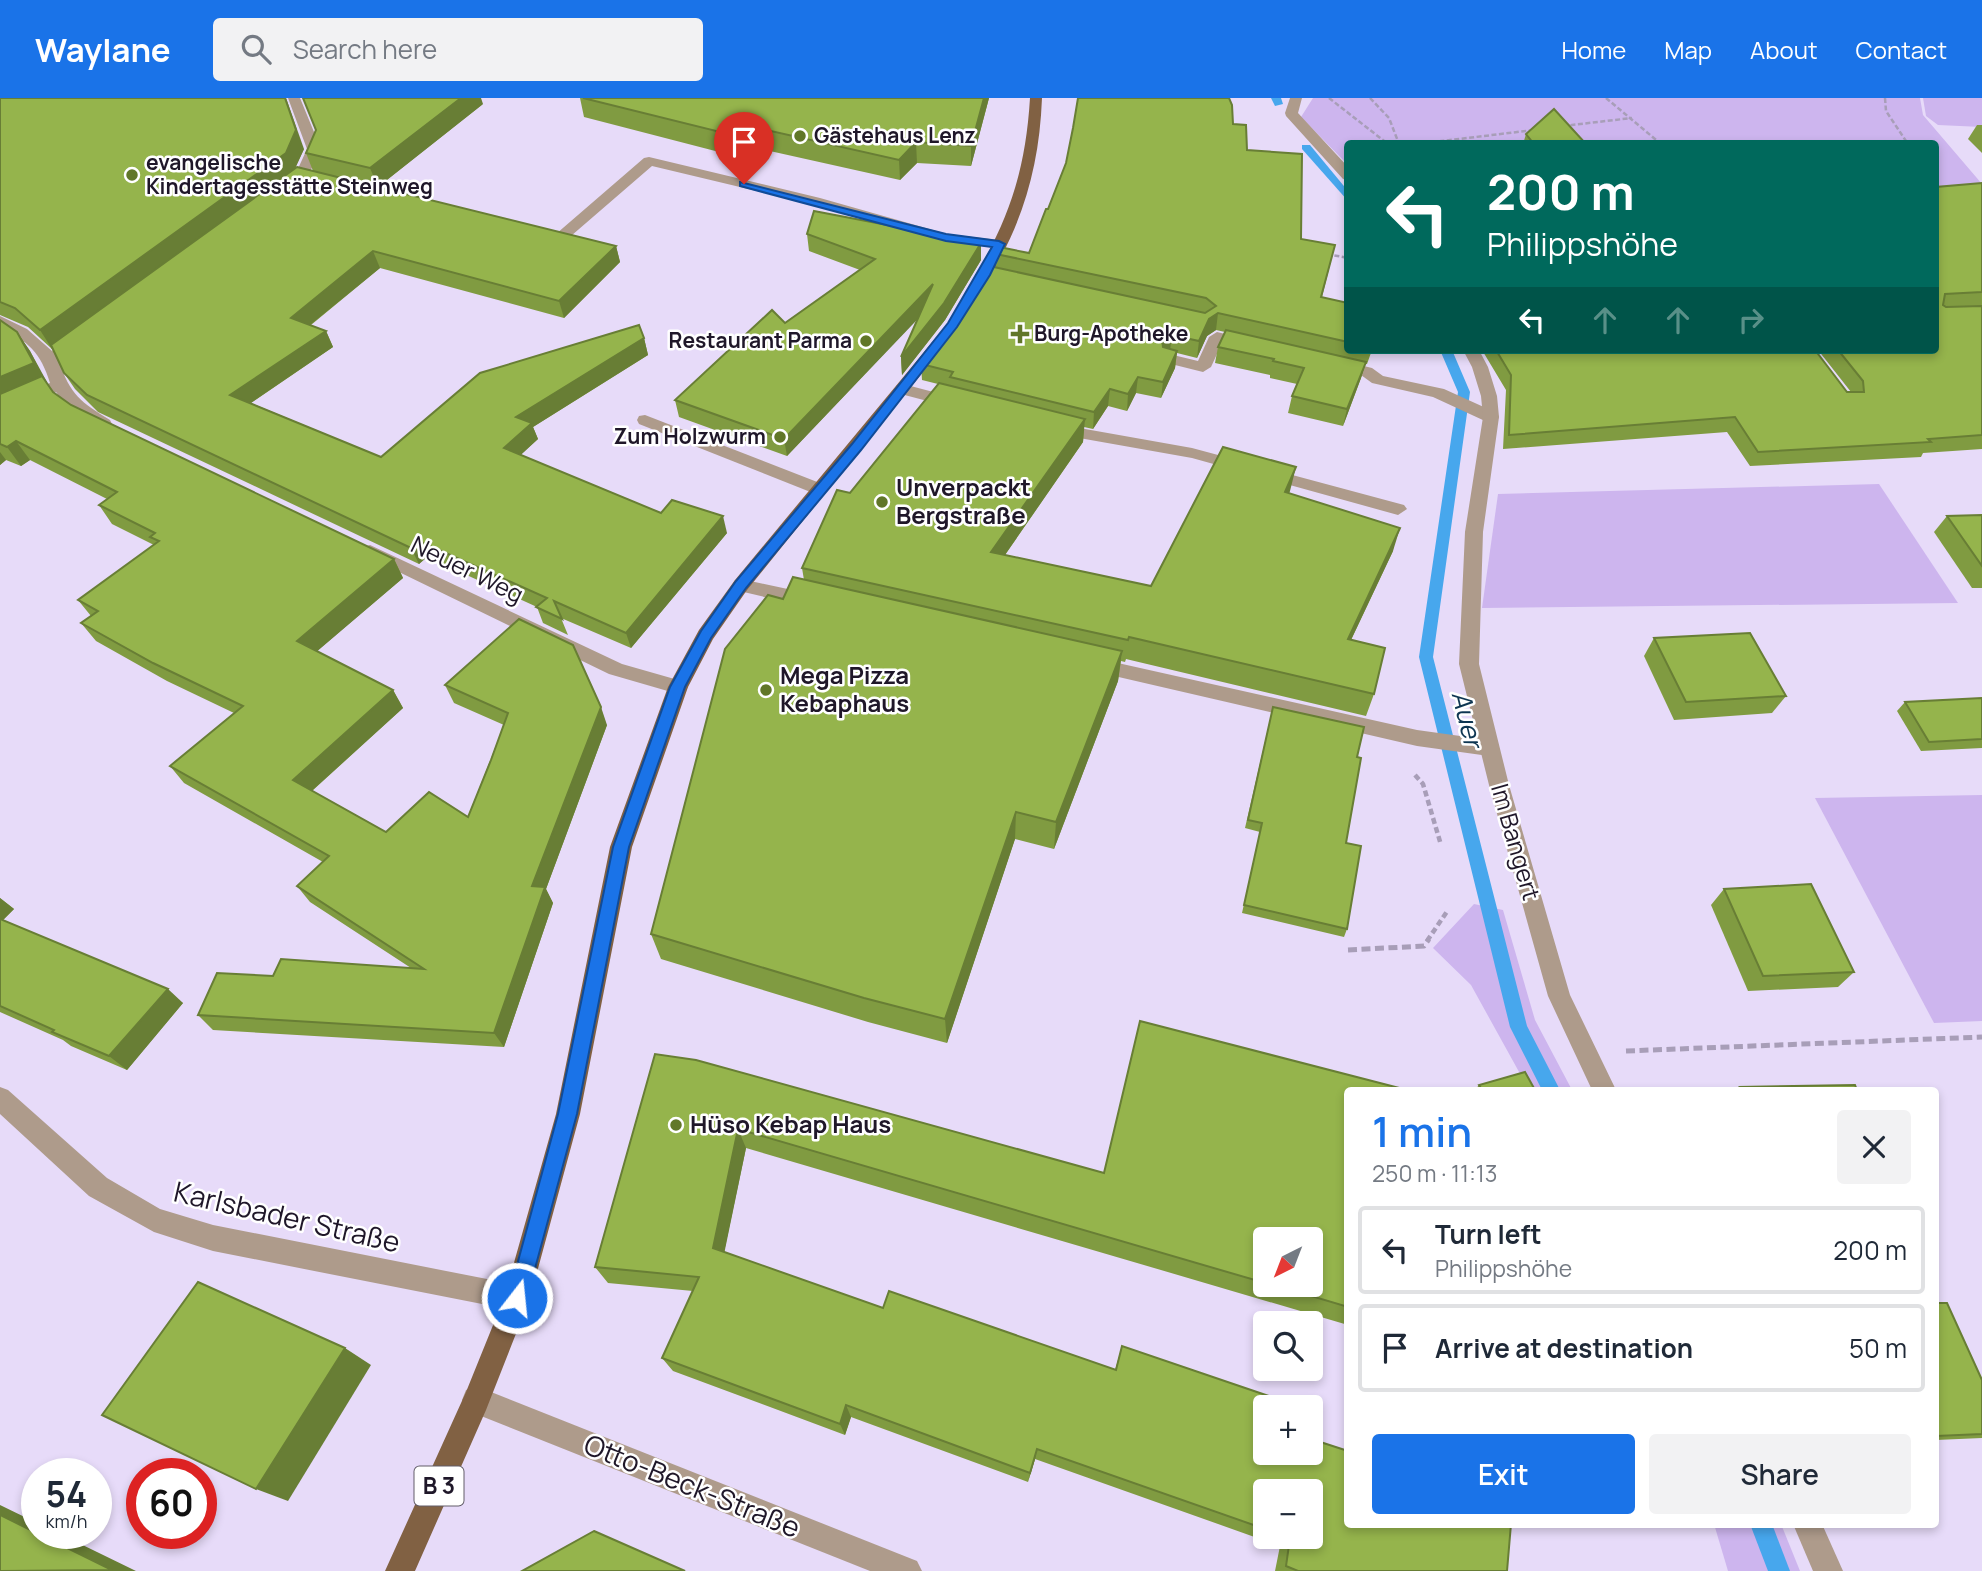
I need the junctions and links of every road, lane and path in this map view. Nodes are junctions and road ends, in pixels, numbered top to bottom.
1 (294, 98) edge
2 (1036, 98) edge
3 (1296, 98) edge
4 (1329, 98) edge
5 (1370, 98) edge
6 (1606, 98) edge
7 (1885, 98) edge
8 (1632, 118) junction
9 (1551, 128) edge
10 (1538, 129) edge
11 (1383, 140) edge
12 (1398, 140) edge
13 (1449, 140) edge
14 (1657, 140) edge
15 (1905, 140) edge
16 (1344, 172) edge
17 (270, 199) edge
18 (532, 232) edge
19 (999, 244) junction
20 (1322, 253) edge
21 (1344, 257) edge
22 (984, 275) junction
23 (1005, 279) edge
24 (0, 321) edge
25 (95, 328) edge
26 (1271, 349) edge
27 (1473, 354) edge
28 (1169, 359) edge
29 (51, 360) junction
30 (1325, 362) edge
31 (59, 385) junction
32 (903, 389) junction
33 (975, 408) edge
34 (0, 411) edge
35 (1491, 417) junction
36 (645, 420) dead end
37 (1039, 425) edge
38 (116, 430) edge
39 (819, 489) junction
40 (1398, 509) dead end
41 (353, 543) edge
42 (741, 585) junction
43 (836, 606) edge
44 (1067, 659) edge
45 (678, 687) junction
46 (1380, 730) junction
47 (1489, 748) junction
48 (1441, 845) dead end
49 (1448, 910) dead end
50 (1348, 950) dead end
51 (1982, 1037) edge
52 (1585, 1053) junction
53 (1602, 1087) edge
54 (0, 1098) edge
55 (517, 1298) junction
56 (476, 1400) junction
57 (1809, 1528) edge
58 (400, 1571) edge
59 (907, 1571) edge
60 (1828, 1571) edge

1 - 17 street
2 - 19 main road, B 3
3 - 16 street
4 - 11 path
5 - 12 path
6 - 8 path
7 - 15 path
8 - 9 path
8 - 14 path
10 - 13 path
18 - 19 street
19 - 22 main road, B 3
20 - 21 path
22 - 23 street
22 - 32 main road, B 3
24 - 29 street
25 - 29 street
26 - 28 street
27 - 35 street, Im Bangert
29 - 31 street
30 - 35 street
31 - 34 street
31 - 38 street
32 - 33 street
32 - 39 main road, B 3
35 - 47 street, Im Bangert
36 - 39 street
37 - 40 street
39 - 42 main road, B 3
41 - 45 street, Neuer Weg
42 - 43 street
42 - 45 main road, B 3
44 - 46 street
45 - 55 main road, B 3
46 - 47 street
46 - 48 path
47 - 52 street, Im Bangert
49 - 50 path
51 - 52 path
52 - 53 street, Im Bangert
54 - 55 street, Karlsbader Straße
55 - 56 main road, B 3
56 - 58 main road, B 3
56 - 59 street, Otto-Beck-Straße
57 - 60 street

